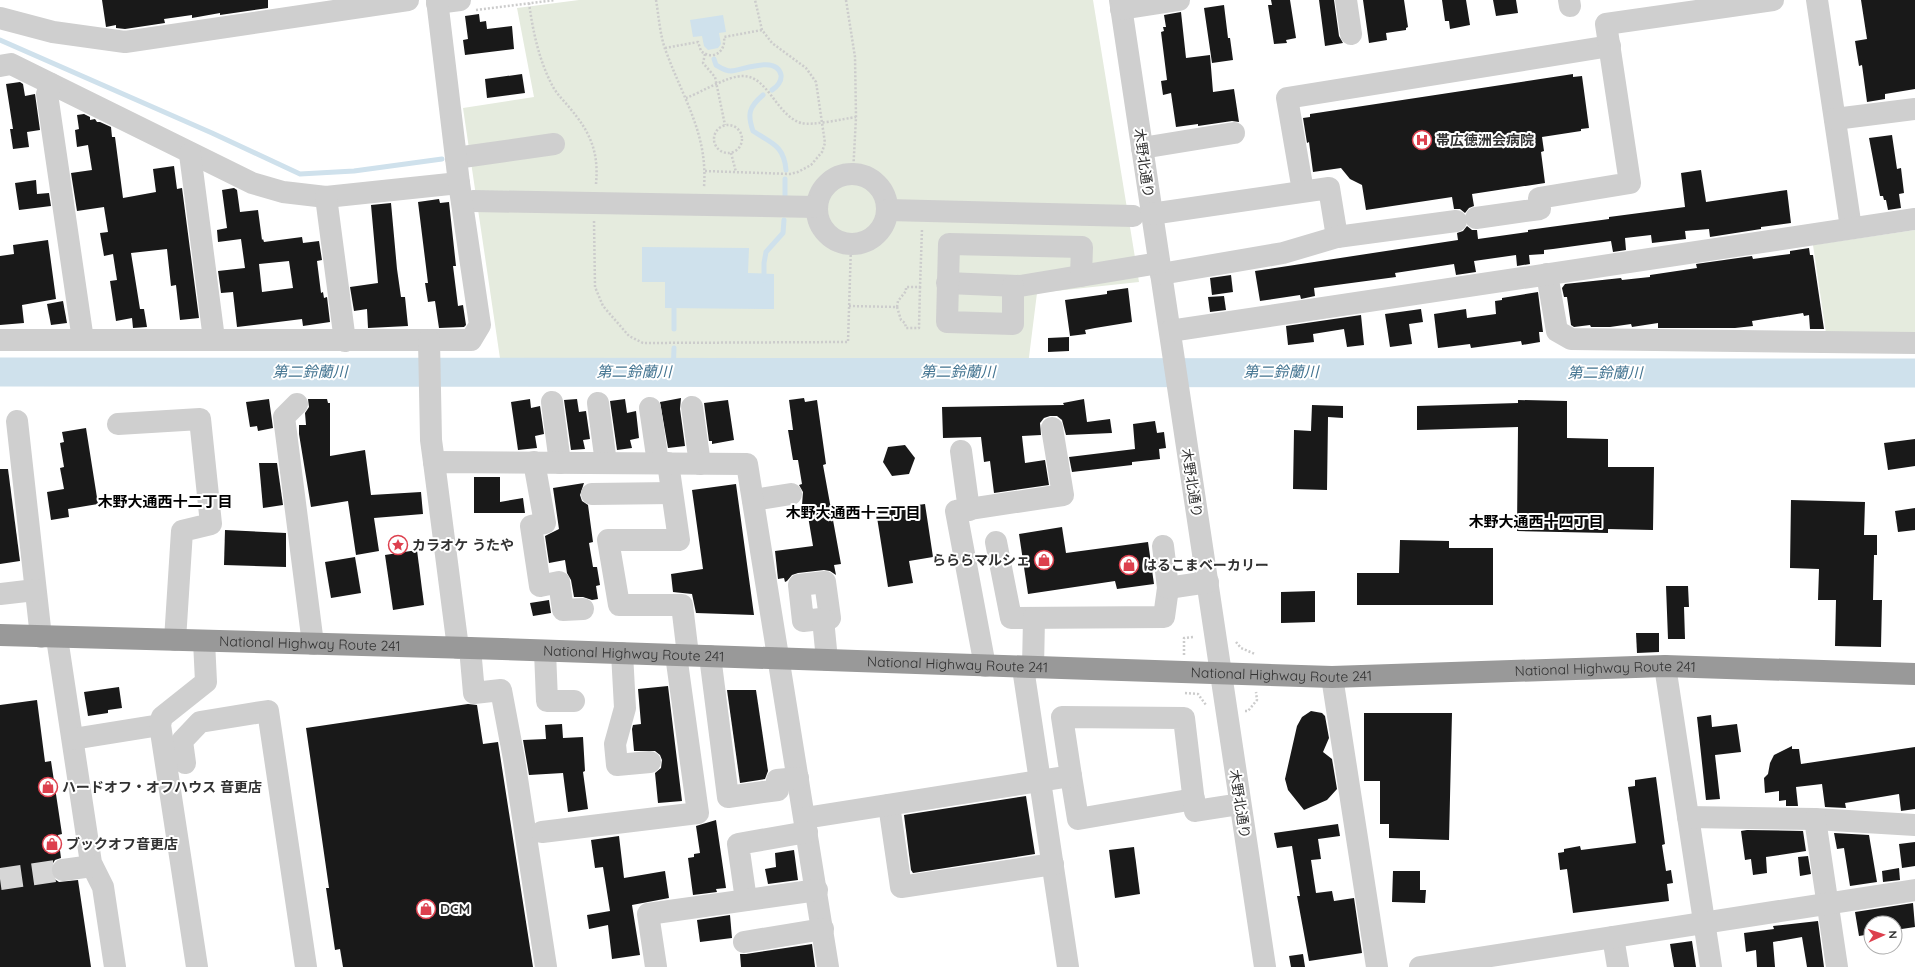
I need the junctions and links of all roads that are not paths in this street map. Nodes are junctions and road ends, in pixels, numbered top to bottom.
1 (408, 0) edge
2 (460, 0) edge
3 (1180, 0) edge
4 (1346, 0) edge
5 (1773, 0) edge
6 (1817, 0) edge
7 (437, 2) edge
8 (1120, 5) edge
9 (0, 18) edge
10 (1351, 34) dead end
11 (1610, 46) junction
12 (0, 66) edge
13 (51, 84) junction
14 (1915, 109) edge
15 (1835, 119) junction
16 (1234, 133) dead end
17 (554, 144) dead end
18 (1142, 148) junction
19 (190, 154) junction
20 (456, 158) junction
21 (459, 183) junction
22 (1302, 191) junction
23 (326, 197) junction
24 (473, 201) dead end
25 (816, 208) junction
26 (888, 210) junction
27 (1142, 215) junction
28 (1915, 220) edge
29 (1851, 228) junction
30 (1337, 237) junction
31 (1160, 268) junction
32 (1547, 274) junction
33 (1081, 276) junction
34 (948, 283) junction
35 (1013, 286) junction
36 (1170, 331) junction
37 (214, 339) junction
38 (0, 340) edge
39 (82, 340) junction
40 (345, 341) junction
41 (1915, 343) edge
42 (430, 349) junction
43 (552, 402) dead end
44 (598, 403) dead end
45 (297, 404) dead end
46 (692, 407) dead end
47 (650, 408) dead end
48 (17, 421) dead end
49 (118, 424) dead end
50 (1052, 428) dead end
51 (961, 451) dead end
52 (434, 462) junction
53 (534, 462) junction
54 (560, 463) junction
55 (606, 463) junction
56 (663, 463) junction
57 (700, 464) junction
58 (672, 493) junction
59 (592, 494) dead end
60 (790, 494) dead end
61 (753, 500) junction
62 (969, 510) junction
63 (996, 542) dead end
64 (1163, 546) dead end
65 (1208, 582) junction
66 (1168, 588) junction
67 (36, 590) junction
68 (0, 594) edge
69 (583, 609) dead end
70 (1034, 618) junction
71 (822, 619) dead end
72 (0, 635) edge
73 (49, 637) junction
74 (175, 640) junction
75 (204, 641) junction
76 (313, 644) junction
77 (464, 648) junction
78 (544, 651) junction
79 (622, 653) junction
80 (682, 655) junction
81 (710, 656) junction
82 (778, 658) junction
83 (827, 660) junction
84 (985, 666) junction
85 (1665, 666) junction
86 (1028, 668) junction
87 (1220, 673) junction
88 (1915, 674) edge
89 (1332, 677) junction
90 (574, 701) dead end
91 (160, 726) junction
92 (72, 739) junction
93 (650, 762) dead end
94 (185, 763) dead end
95 (1071, 776) junction
96 (798, 778) junction
97 (1040, 781) junction
98 (1194, 800) junction
99 (1240, 804) junction
100 (889, 805) junction
101 (1688, 817) junction
102 (1815, 819) junction
103 (806, 825) junction
104 (1915, 825) edge
105 (542, 832) dead end
106 (1053, 864) junction
107 (92, 866) junction
108 (63, 870) tunnel mouth
109 (817, 890) junction
110 (1915, 890) edge
111 (746, 900) junction
112 (1828, 904) junction
113 (1704, 923) junction
114 (823, 929) junction
115 (1613, 937) junction
116 (744, 942) dead end
117 (1522, 959) edge
118 (115, 967) edge
119 (197, 967) edge
120 (306, 967) edge
121 (546, 967) edge
122 (656, 967) edge
123 (828, 967) edge
124 (1068, 967) edge
125 (1265, 967) edge
126 (1377, 967) edge
127 (1420, 967) edge
128 (1618, 967) edge
129 (1711, 967) edge
130 (1837, 967) edge

1 - 9 street
2 - 7 street
3 - 8 street
4 - 10 street
5 - 11 street
6 - 15 street
7 - 20 street
8 - 18 street, 木野北通り
11 - 22 street
11 - 30 street
12 - 13 street
13 - 19 street
13 - 39 street
14 - 15 street
15 - 29 street
16 - 18 street
17 - 20 street
18 - 27 street, 木野北通り
19 - 23 street
19 - 37 street
20 - 21 street
21 - 23 street
21 - 42 street
22 - 27 street
22 - 30 street
23 - 40 street
24 - 25 street
25 - 26 street
25 - 26 street
26 - 27 street
27 - 31 street, 木野北通り
28 - 29 street
29 - 32 street
30 - 31 street
31 - 33 street
31 - 36 street, 木野北通り
32 - 36 street
32 - 41 street
33 - 34 street
33 - 35 street
34 - 35 street
34 - 35 street
36 - 65 street, 木野北通り
37 - 39 street
37 - 40 street
38 - 39 street
40 - 42 street
42 - 52 street
43 - 54 street
44 - 55 street
45 - 76 street
46 - 57 street
47 - 56 street
48 - 67 street
49 - 74 street
50 - 62 street
51 - 62 street
52 - 53 street
52 - 77 street
53 - 54 street
53 - 69 street
54 - 55 street
55 - 56 street
56 - 57 street
56 - 58 street
57 - 61 street
58 - 59 street
58 - 80 street
60 - 61 street
61 - 82 street
62 - 84 street
63 - 70 street
64 - 66 street
65 - 66 street
65 - 87 street, 木野北通り
66 - 70 street
67 - 68 street
67 - 73 street
70 - 86 street
71 - 83 street
72 - 73 highway, National Highway Route 241
73 - 74 highway, National Highway Route 241
73 - 92 street
74 - 75 highway, National Highway Route 241
75 - 76 highway, National Highway Route 241
75 - 91 street
76 - 77 highway, National Highway Route 241
77 - 78 highway, National Highway Route 241
77 - 121 street
78 - 79 highway, National Highway Route 241
78 - 90 street
79 - 80 highway, National Highway Route 241
79 - 93 street
80 - 81 highway, National Highway Route 241
80 - 105 street
81 - 82 highway, National Highway Route 241
81 - 96 street
82 - 83 highway, National Highway Route 241
82 - 96 street
83 - 84 highway, National Highway Route 241
84 - 86 highway, National Highway Route 241
85 - 88 highway, National Highway Route 241
85 - 89 highway, National Highway Route 241
85 - 101 street
86 - 87 highway, National Highway Route 241
86 - 97 street
87 - 89 highway, National Highway Route 241
87 - 99 street, 木野北通り
89 - 126 street
91 - 92 street
91 - 119 street
92 - 107 street
94 - 120 street
95 - 97 street
95 - 98 street
95 - 98 street
96 - 103 street
97 - 100 street
97 - 106 street
98 - 99 street
99 - 125 street, 木野北通り
100 - 103 street
100 - 106 street
101 - 102 street
101 - 113 street
102 - 104 street
102 - 112 street
103 - 109 street
103 - 111 street
106 - 124 street
107 - 108 street
107 - 118 street
109 - 111 street
109 - 114 street
110 - 112 street
111 - 122 street
112 - 113 street
112 - 130 street
113 - 115 street
113 - 129 street
114 - 116 street
114 - 123 street
115 - 117 street
115 - 128 street
117 - 127 street

